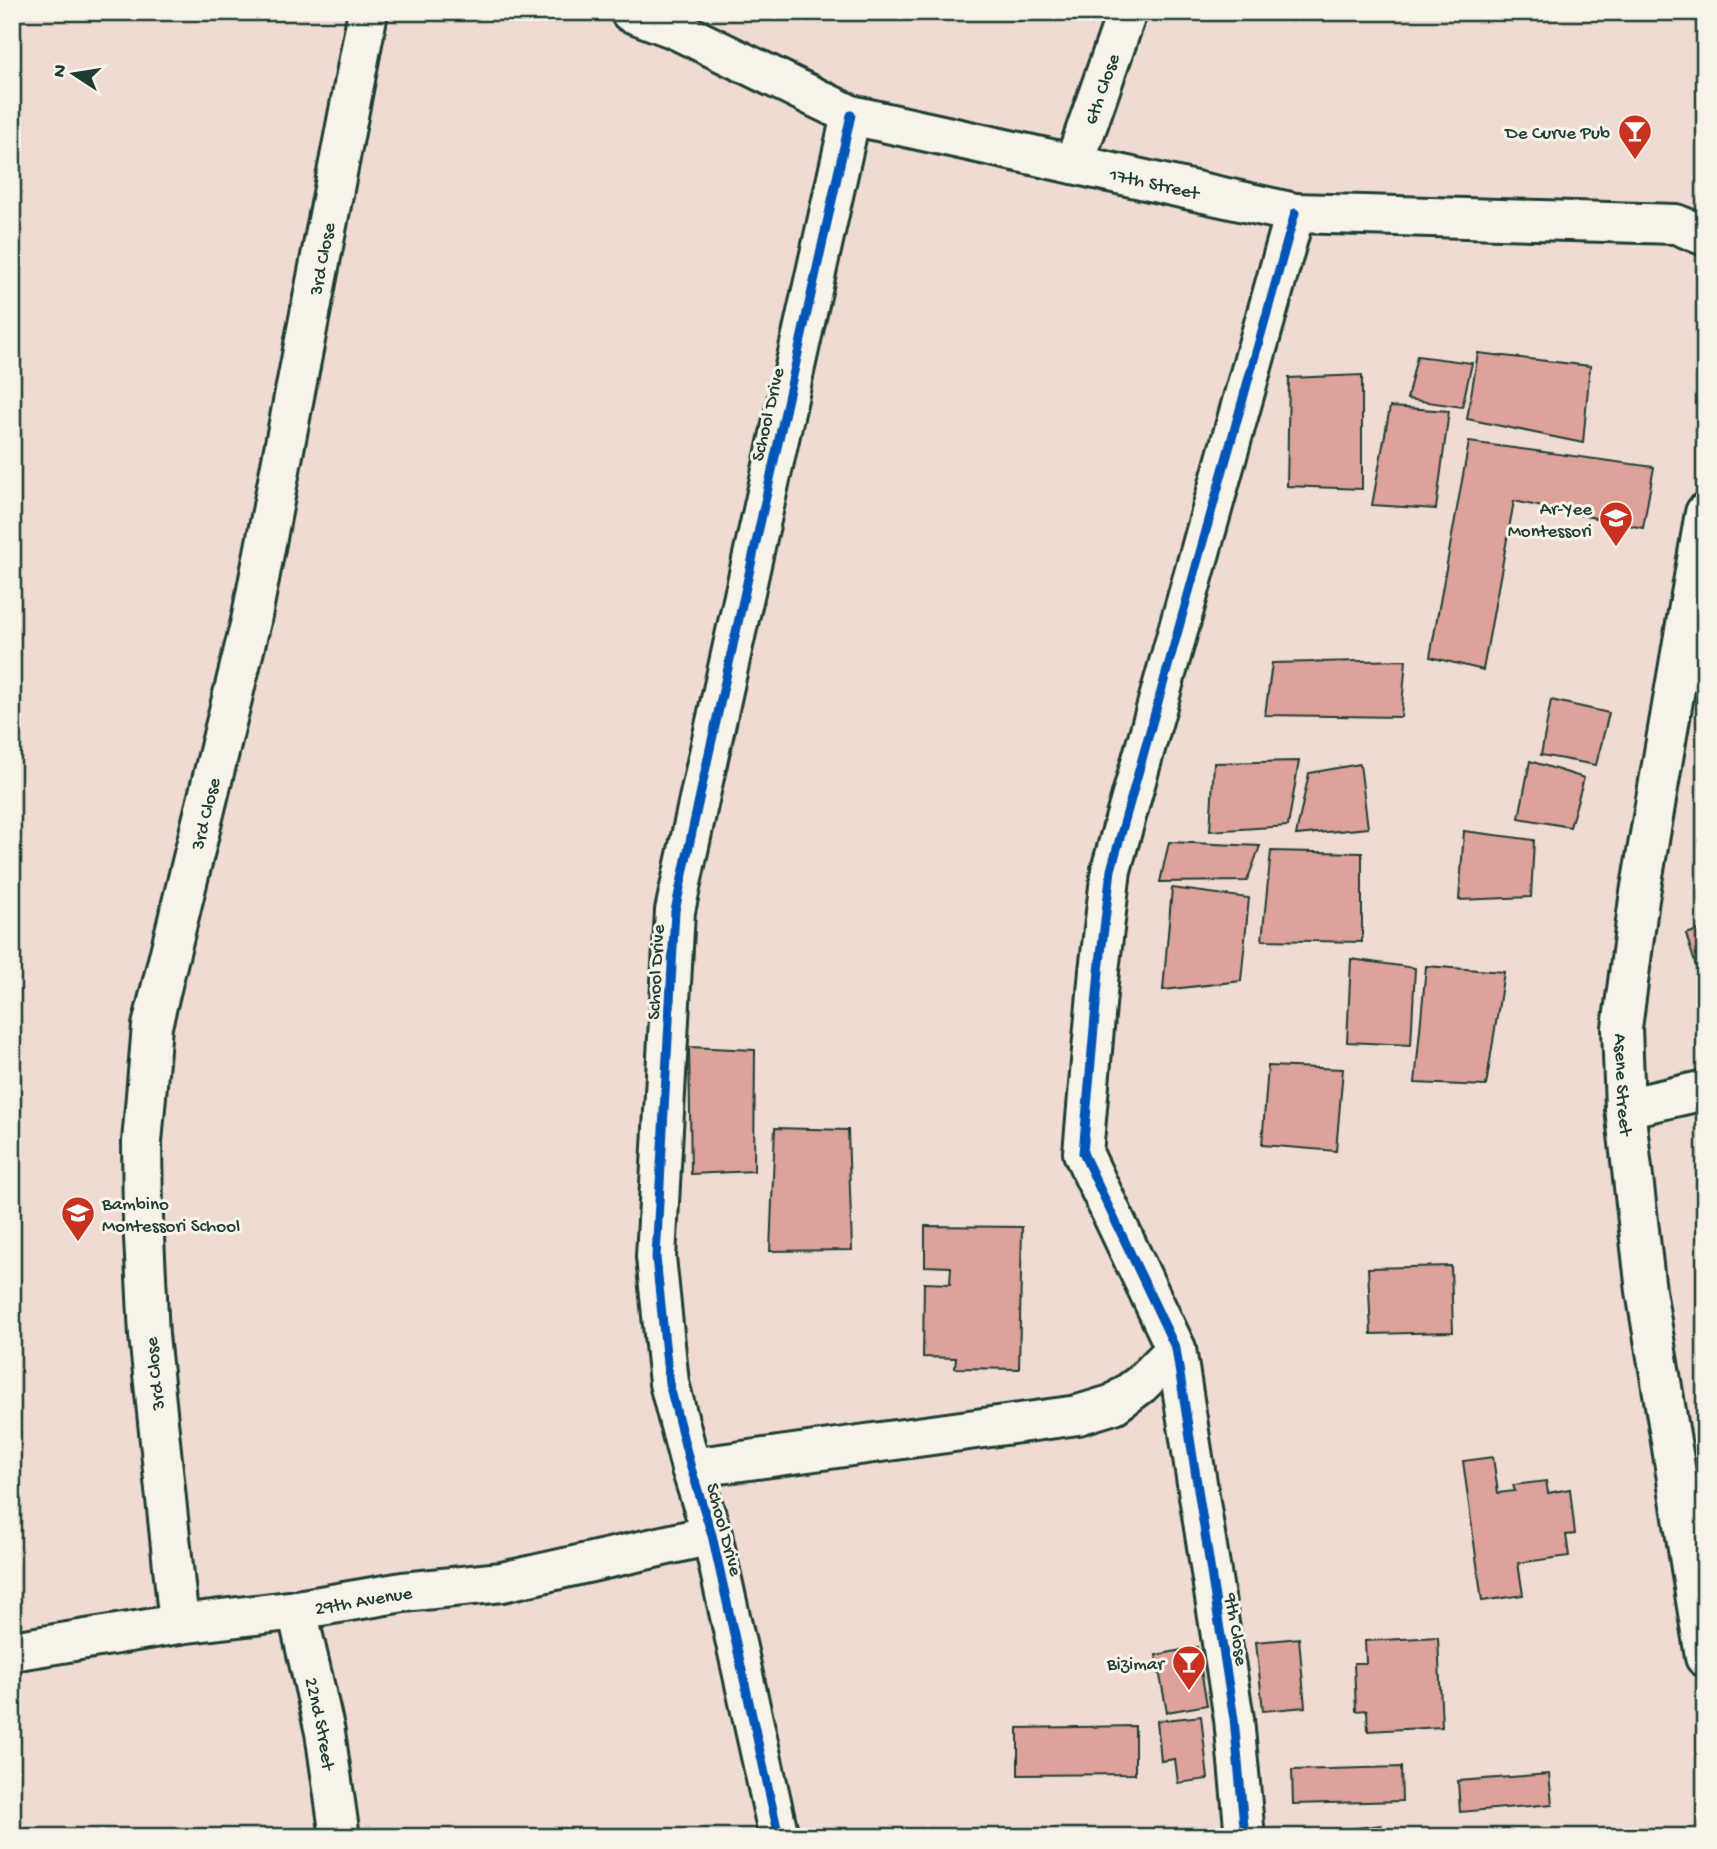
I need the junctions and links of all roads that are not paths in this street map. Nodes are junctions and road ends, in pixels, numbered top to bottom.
1 (368, 12) edge
2 (630, 12) edge
3 (1127, 12) edge
4 (677, 21) edge
5 (851, 115) junction
6 (1074, 164) junction
7 (1295, 213) junction
8 (1705, 236) edge
9 (1705, 513) edge
10 (1705, 1090) edge
11 (1625, 1108) junction
12 (1175, 1349) junction
13 (691, 1468) junction
14 (712, 1535) junction
15 (297, 1610) junction
16 (179, 1624) junction
17 (12, 1651) edge
18 (1705, 1657) edge
19 (340, 1837) edge
20 (779, 1837) edge
21 (1245, 1837) edge

1 - 16 street, 3rd Close
2 - 4 street, 17th Street
3 - 6 street, 6th Close
4 - 5 street, 17th Street
5 - 6 street, 17th Street
5 - 13 street, School Drive
6 - 7 street, 17th Street
7 - 8 street, 17th Street
7 - 12 street, 9th Close
9 - 11 street, Asene Street
10 - 11 street
11 - 18 street, Asene Street
12 - 13 street
12 - 21 street, 9th Close
13 - 14 street, School Drive
14 - 15 street, 29th Avenue
14 - 20 street, School Drive
15 - 16 street, 29th Avenue
15 - 19 street, 22nd Street
16 - 17 street, 29th Avenue

